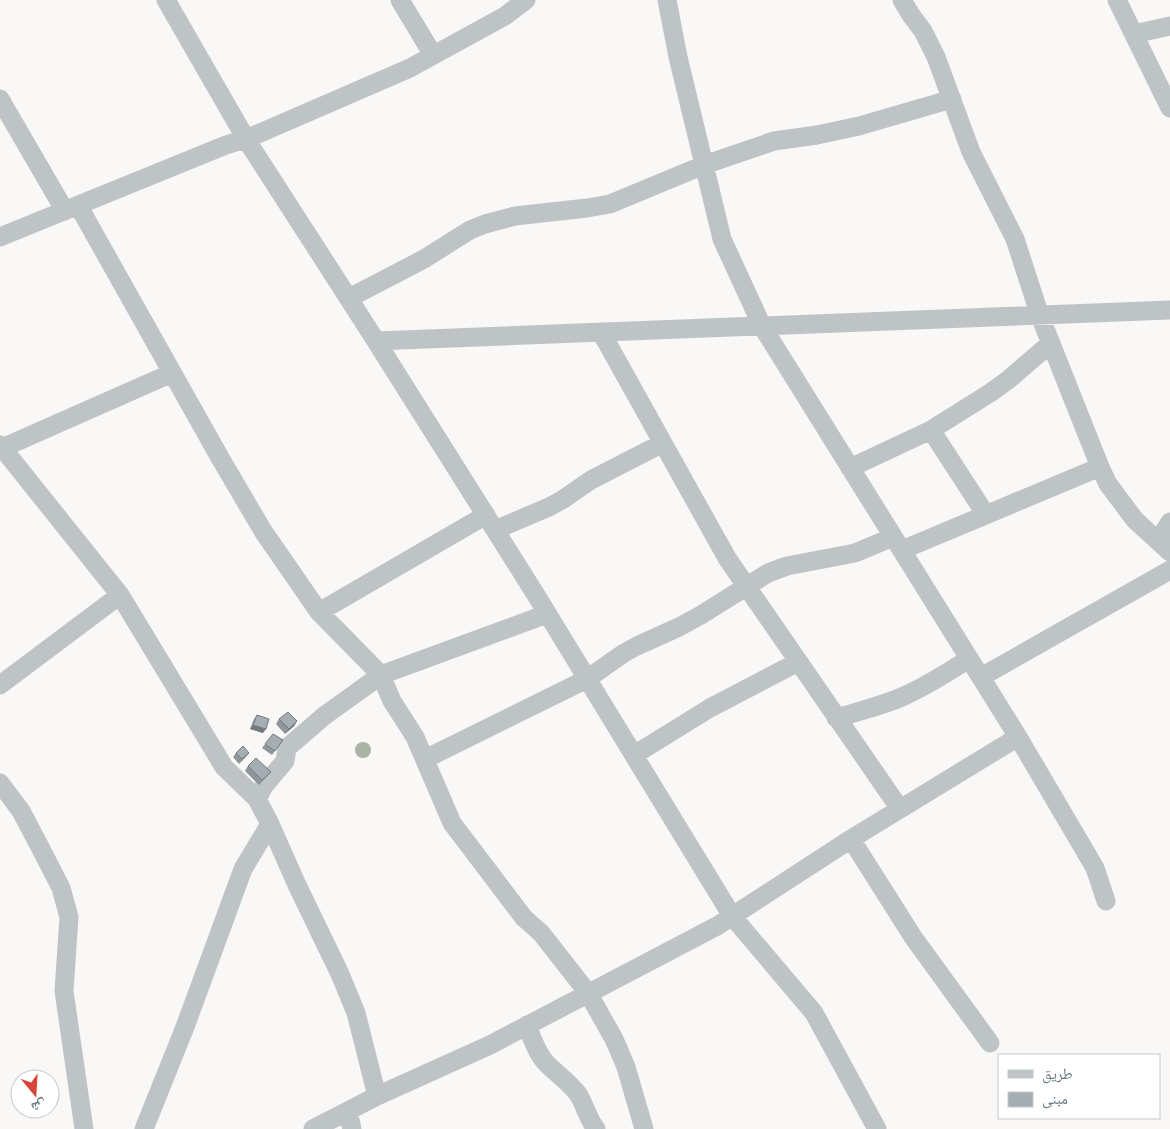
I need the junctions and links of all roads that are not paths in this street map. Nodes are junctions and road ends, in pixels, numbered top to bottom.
1 (166, 0) edge
2 (400, 0) edge
3 (526, 0) edge
4 (667, 0) edge
5 (902, 0) edge
6 (1117, 0) edge
7 (1170, 26) edge
8 (1134, 34) junction
9 (433, 55) junction
10 (0, 98) edge
11 (952, 99) junction
12 (1170, 108) edge
13 (246, 139) junction
14 (704, 165) junction
15 (72, 208) junction
16 (0, 237) edge
17 (348, 298) junction
18 (1170, 310) edge
19 (1040, 316) junction
20 (762, 326) junction
21 (601, 332) junction
22 (376, 341) junction
23 (1050, 342) junction
24 (172, 373) junction
25 (931, 430) junction
26 (663, 443) junction
27 (1, 447) edge
28 (850, 468) junction
29 (1100, 468) junction
30 (986, 515) junction
31 (1170, 522) edge
32 (490, 523) junction
33 (898, 544) junction
34 (1164, 547) edge
35 (1170, 570) edge
36 (746, 587) junction
37 (120, 595) junction
38 (319, 612) junction
39 (547, 614) junction
40 (969, 659) junction
41 (798, 662) junction
42 (381, 675) junction
43 (981, 677) junction
44 (587, 679) junction
45 (0, 685) edge
46 (836, 718) junction
47 (1018, 737) junction
48 (634, 755) junction
49 (425, 759) junction
50 (0, 783) edge
51 (257, 799) junction
52 (900, 809) junction
53 (270, 824) junction
54 (850, 839) junction
55 (1106, 901) dead end
56 (732, 916) junction
57 (588, 993) junction
58 (527, 1025) junction
59 (990, 1043) dead end
60 (377, 1096) junction
61 (350, 1120) edge
62 (84, 1129) edge
63 (144, 1129) edge
64 (313, 1129) edge
65 (596, 1129) edge
66 (644, 1129) edge
67 (877, 1129) edge

1 - 13 street
2 - 9 street
3 - 9 street
4 - 14 street
5 - 11 street
6 - 8 street
7 - 8 street
8 - 12 street
9 - 13 street
10 - 15 street
11 - 14 street
11 - 19 street
13 - 15 street
13 - 17 street
14 - 17 street
14 - 20 street
15 - 16 street
15 - 24 street
17 - 22 street
18 - 19 street
19 - 20 street
19 - 23 street
20 - 21 street
20 - 28 street
21 - 22 street
21 - 26 street
22 - 32 street
23 - 25 street
23 - 29 street
24 - 27 street
24 - 38 street
25 - 28 street
25 - 30 street
26 - 32 street
26 - 36 street
27 - 37 street
28 - 33 street
29 - 30 street
29 - 34 street
30 - 33 street
31 - 34 street
32 - 38 street
32 - 39 street
33 - 36 street
33 - 40 street
35 - 43 street
36 - 41 street
36 - 44 street
37 - 45 street
37 - 51 street
38 - 42 street
39 - 42 street
39 - 44 street
40 - 43 street
40 - 46 street
41 - 46 street
41 - 48 street
42 - 49 street
42 - 51 street
43 - 47 street
44 - 48 street
44 - 49 street
46 - 52 street
47 - 52 street
47 - 55 street
48 - 56 street
49 - 57 street
50 - 62 street
51 - 53 street
52 - 54 street
53 - 60 street
53 - 63 street
54 - 56 street
54 - 59 street
56 - 57 street
56 - 67 street
57 - 58 street
57 - 66 street
58 - 60 street
58 - 65 street
60 - 61 street
61 - 64 street

